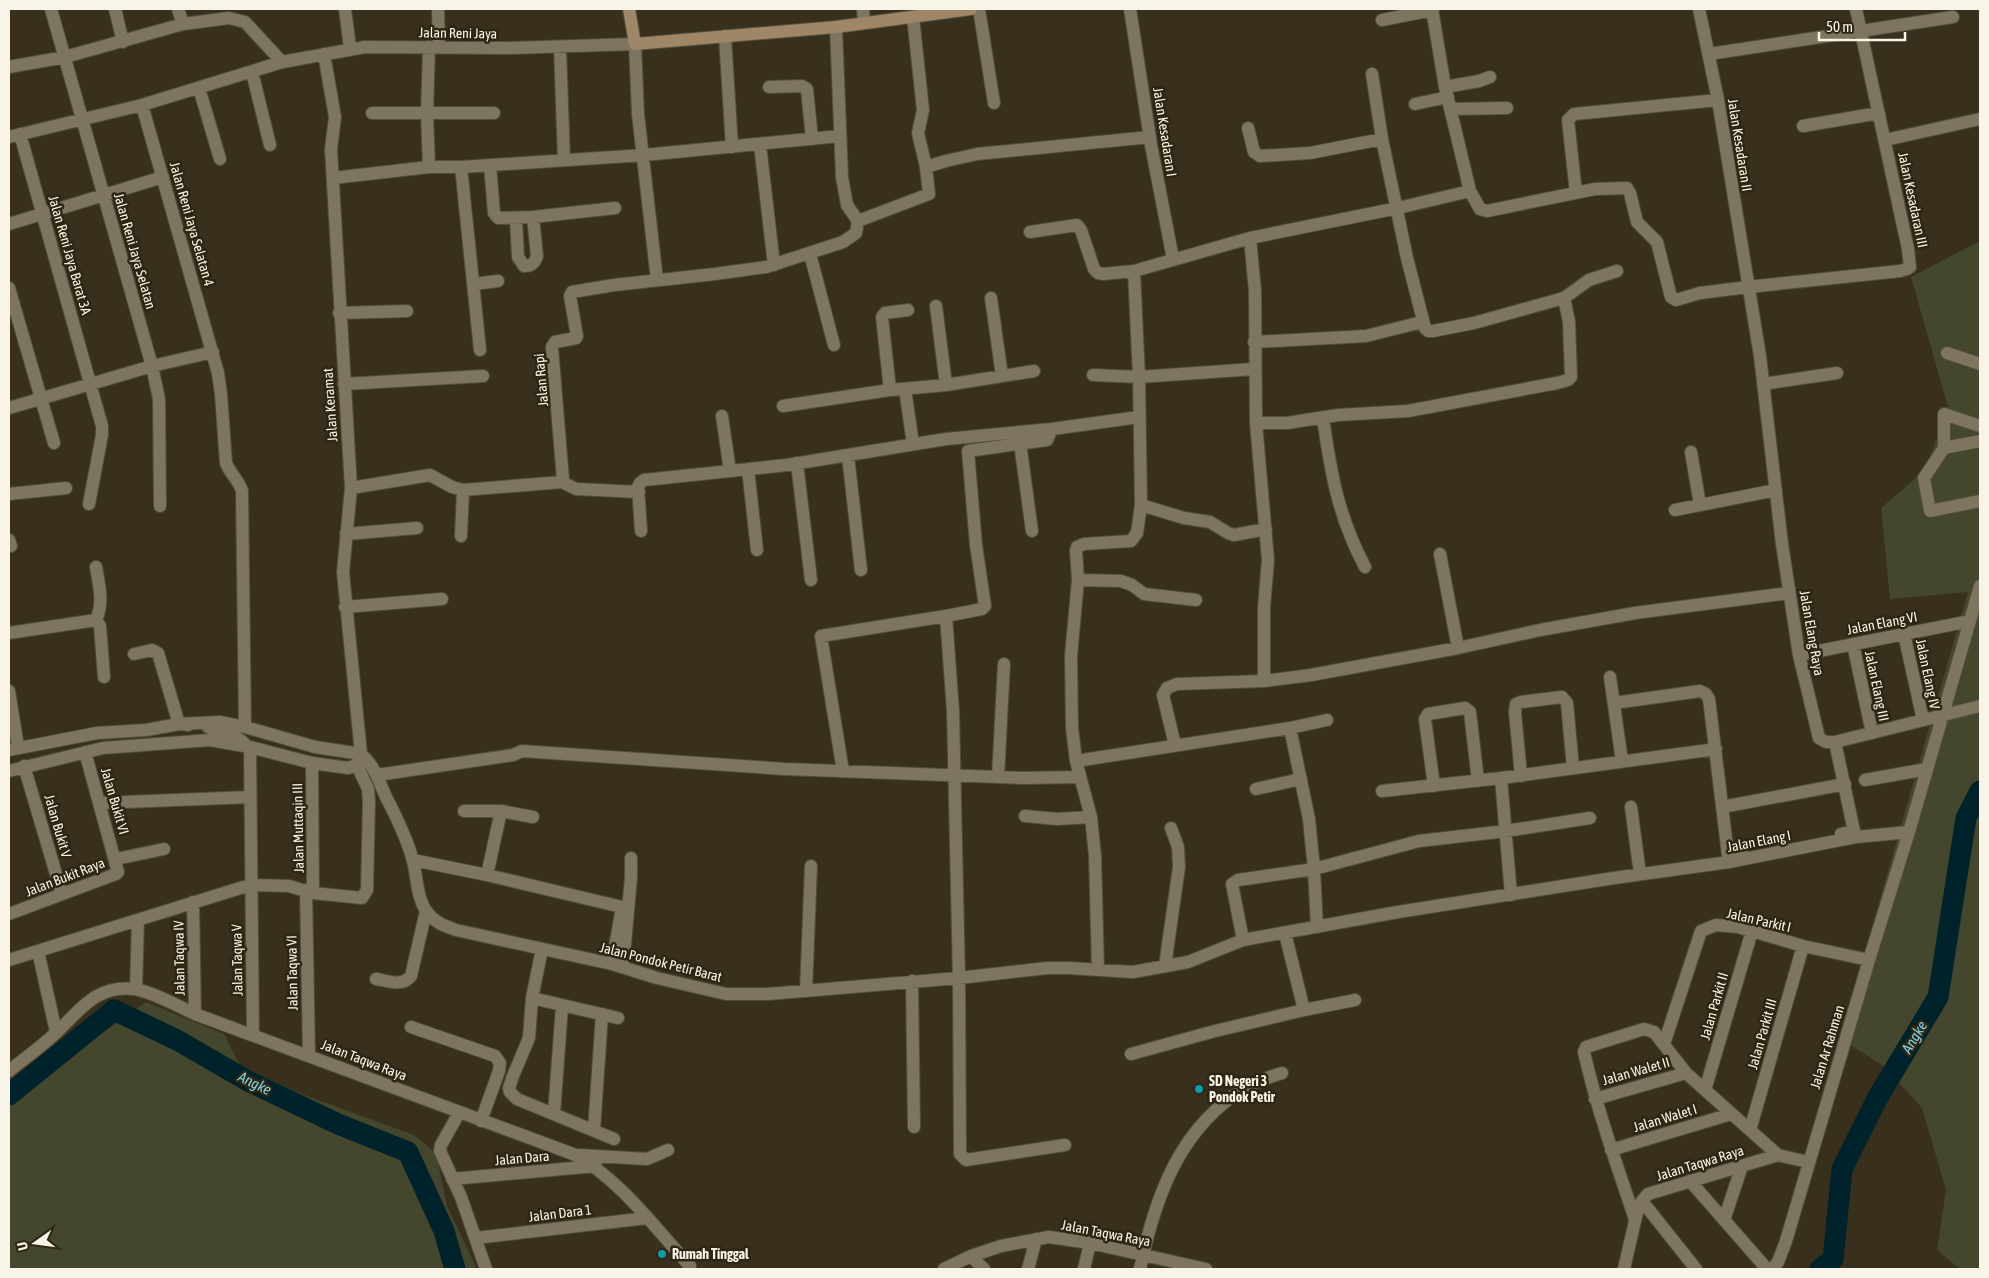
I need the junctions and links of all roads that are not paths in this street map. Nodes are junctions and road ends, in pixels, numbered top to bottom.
1 (51, 9) edge
2 (115, 9) edge
3 (178, 9) edge
4 (242, 9) edge
5 (345, 9) edge
6 (438, 9) edge
7 (629, 9) edge
8 (863, 9) edge
9 (971, 9) edge
10 (978, 9) edge
11 (1130, 9) edge
12 (1433, 9) edge
13 (1699, 9) edge
14 (1856, 9) edge
15 (913, 17) junction
16 (1953, 18) dead end
17 (1382, 20) dead end
18 (245, 22) junction
19 (864, 23) junction
20 (183, 24) junction
21 (836, 27) junction
22 (1861, 31) junction
23 (724, 36) junction
24 (123, 42) junction
25 (635, 44) junction
26 (434, 47) junction
27 (350, 48) junction
28 (560, 48) junction
29 (324, 54) junction
30 (1709, 54) junction
31 (65, 57) junction
32 (282, 62) junction
33 (9, 68) edge
34 (252, 72) junction
35 (1372, 74) dead end
36 (1490, 77) dead end
37 (769, 87) dead end
38 (199, 88) junction
39 (1448, 97) junction
40 (1718, 100) junction
41 (994, 103) dead end
42 (1415, 104) dead end
43 (142, 105) junction
44 (1507, 108) dead end
45 (372, 113) dead end
46 (494, 113) dead end
47 (1879, 113) junction
48 (427, 114) junction
49 (1980, 118) edge
50 (82, 120) junction
51 (1803, 126) dead end
52 (1248, 128) dead end
53 (15, 135) edge
54 (840, 136) junction
55 (1150, 137) junction
56 (812, 139) junction
57 (1382, 139) junction
58 (1885, 140) junction
59 (270, 145) dead end
60 (760, 145) junction
61 (732, 148) junction
62 (644, 155) junction
63 (220, 158) dead end
64 (564, 160) junction
65 (490, 165) junction
66 (429, 167) junction
67 (461, 167) junction
68 (926, 167) junction
69 (163, 177) junction
70 (332, 178) junction
71 (1470, 191) junction
72 (1576, 193) junction
73 (104, 194) junction
74 (615, 208) dead end
75 (1398, 208) junction
76 (43, 213) junction
77 (533, 217) junction
78 (516, 218) junction
79 (858, 221) junction
80 (9, 224) edge
81 (1030, 232) dead end
82 (1250, 238) junction
83 (810, 254) junction
84 (1173, 260) junction
85 (774, 265) junction
86 (1134, 271) junction
87 (1617, 271) dead end
88 (657, 280) junction
89 (498, 281) dead end
90 (474, 284) junction
91 (1748, 286) junction
92 (9, 288) edge
93 (991, 298) dead end
94 (1564, 298) junction
95 (936, 306) dead end
96 (908, 310) dead end
97 (407, 312) dead end
98 (339, 313) junction
99 (1422, 322) junction
100 (1254, 342) junction
101 (834, 345) dead end
102 (480, 350) dead end
103 (213, 352) junction
104 (1947, 353) dead end
105 (1980, 364) edge
106 (152, 366) junction
107 (1254, 369) junction
108 (1034, 371) dead end
109 (1837, 373) dead end
110 (1092, 375) dead end
111 (483, 376) dead end
112 (1002, 376) junction
113 (1139, 377) junction
114 (344, 384) junction
115 (1763, 384) junction
116 (91, 385) junction
117 (946, 385) junction
118 (890, 390) junction
119 (905, 390) junction
120 (40, 399) junction
121 (783, 406) dead end
122 (9, 408) edge
123 (722, 416) dead end
124 (1139, 417) junction
125 (1323, 418) junction
126 (1256, 423) junction
127 (1980, 426) edge
128 (1052, 430) junction
129 (1980, 441) edge
130 (54, 443) dead end
131 (1020, 443) junction
132 (913, 444) junction
133 (1944, 448) junction
134 (1691, 452) dead end
135 (848, 456) junction
136 (797, 463) junction
137 (748, 469) junction
138 (730, 471) junction
139 (562, 482) junction
140 (66, 488) dead end
141 (351, 488) junction
142 (464, 490) junction
143 (1776, 490) junction
144 (639, 492) junction
145 (9, 494) edge
146 (1980, 501) edge
147 (89, 504) dead end
148 (1141, 504) junction
149 (1700, 504) junction
150 (160, 506) dead end
151 (1675, 510) dead end
152 (417, 528) dead end
153 (1266, 529) junction
154 (642, 531) dead end
155 (1032, 531) dead end
156 (346, 534) junction
157 (461, 536) dead end
158 (757, 550) dead end
159 (1440, 554) dead end
160 (1364, 566) dead end
161 (96, 567) dead end
162 (861, 570) dead end
163 (810, 580) dead end
164 (1078, 580) junction
165 (1980, 586) edge
166 (1789, 593) junction
167 (442, 599) dead end
168 (1196, 600) dead end
169 (346, 607) junction
170 (946, 616) junction
171 (96, 620) junction
172 (1970, 621) junction
173 (9, 633) edge
174 (1904, 634) junction
175 (1853, 644) junction
176 (1458, 648) junction
177 (134, 654) dead end
178 (1799, 655) junction
179 (1004, 664) dead end
180 (104, 677) dead end
181 (1610, 677) dead end
182 (1264, 681) junction
183 (9, 691) edge
184 (1614, 703) junction
185 (1980, 706) edge
186 (1942, 716) junction
187 (1327, 720) dead end
188 (1923, 720) junction
189 (179, 724) junction
190 (245, 727) junction
191 (1290, 728) junction
192 (1872, 733) junction
193 (1835, 742) junction
194 (1175, 745) junction
195 (250, 747) junction
196 (14, 748) edge
197 (1716, 748) junction
198 (85, 752) junction
199 (359, 760) junction
200 (1076, 761) junction
201 (1622, 761) junction
202 (312, 763) junction
203 (24, 766) junction
204 (1574, 768) junction
205 (1927, 769) junction
206 (9, 771) edge
207 (843, 771) junction
208 (377, 774) junction
209 (953, 775) junction
210 (1521, 776) junction
211 (998, 777) junction
212 (1079, 777) junction
213 (1501, 778) junction
214 (1301, 779) junction
215 (1865, 780) dead end
216 (1478, 781) junction
217 (1845, 784) junction
218 (1434, 786) junction
219 (1256, 789) dead end
220 (1382, 792) dead end
221 (250, 797) junction
222 (100, 803) junction
223 (1632, 806) dead end
224 (1722, 807) junction
225 (464, 811) dead end
226 (501, 811) junction
227 (1026, 816) dead end
228 (1091, 817) junction
229 (533, 818) dead end
230 (1590, 818) dead end
231 (1171, 828) dead end
232 (1506, 831) junction
233 (1909, 832) junction
234 (164, 849) dead end
235 (631, 858) dead end
236 (116, 859) junction
237 (413, 860) junction
238 (811, 866) dead end
239 (1314, 869) junction
240 (1640, 874) junction
241 (487, 875) junction
242 (250, 885) junction
243 (310, 892) junction
244 (62, 894) junction
245 (1511, 895) junction
246 (193, 902) junction
247 (426, 911) junction
248 (9, 914) edge
249 (138, 920) junction
250 (1317, 927) junction
251 (1752, 932) junction
252 (1285, 933) junction
253 (1243, 940) junction
254 (1803, 946) junction
255 (542, 949) junction
256 (38, 951) junction
257 (9, 960) edge
258 (1869, 960) junction
259 (617, 966) junction
260 (1165, 966) junction
261 (1098, 969) junction
262 (959, 978) junction
263 (376, 979) dead end
264 (912, 981) junction
265 (136, 990) junction
266 (806, 991) junction
267 (532, 998) junction
268 (1355, 1000) dead end
269 (562, 1006) junction
270 (1304, 1010) junction
271 (195, 1014) junction
272 (602, 1014) junction
273 (618, 1018) dead end
274 (411, 1027) dead end
275 (56, 1032) junction
276 (253, 1034) junction
277 (1664, 1044) junction
278 (1131, 1054) dead end
279 (309, 1055) junction
280 (9, 1071) edge
281 (1686, 1072) junction
282 (1282, 1073) dead end
283 (1705, 1090) junction
284 (1595, 1099) junction
285 (460, 1113) junction
286 (554, 1114) junction
287 (1729, 1114) junction
288 (481, 1121) junction
289 (914, 1127) dead end
290 (594, 1130) junction
291 (1750, 1130) junction
292 (614, 1139) dead end
293 (1065, 1145) dead end
294 (668, 1150) dead end
295 (1611, 1150) junction
296 (573, 1154) junction
297 (1778, 1154) junction
298 (1808, 1162) junction
299 (596, 1166) junction
300 (1742, 1166) junction
301 (452, 1179) junction
302 (1690, 1180) junction
303 (1642, 1201) junction
304 (648, 1218) junction
305 (1635, 1219) junction
306 (1724, 1220) junction
307 (476, 1238) junction
308 (1036, 1239) junction
309 (1090, 1243) junction
310 (1143, 1255) junction
311 (971, 1256) junction
312 (1625, 1264) edge
313 (486, 1269) edge
314 (690, 1269) edge
315 (944, 1269) edge
316 (984, 1269) edge
317 (1028, 1269) edge
318 (1084, 1269) edge
319 (1140, 1269) edge
320 (1202, 1269) edge
321 (1636, 1269) edge
322 (1696, 1269) edge
323 (1767, 1269) edge
324 (1772, 1269) edge

1 - 31 street, Jalan Reni Jaya Selatan
2 - 24 street
3 - 20 street
4 - 18 street
5 - 27 street
6 - 26 street
7 - 25 main road
8 - 19 street
9 - 15 main road
10 - 41 street
11 - 55 street, Jalan Kesadaran I
12 - 17 street
12 - 39 street
13 - 30 street, Jalan Kesadaran II
14 - 22 street, Jalan Kesadaran III
15 - 19 main road
15 - 68 street
16 - 22 street
18 - 20 street
18 - 32 street
19 - 21 main road
20 - 24 street
21 - 23 main road
21 - 54 street
22 - 30 street
22 - 47 street, Jalan Kesadaran III
23 - 25 main road
23 - 61 street
24 - 31 street
25 - 28 street, Jalan Reni Jaya
25 - 62 street
26 - 27 street, Jalan Reni Jaya
26 - 28 street, Jalan Reni Jaya
26 - 48 street
27 - 29 street, Jalan Reni Jaya
28 - 64 street
29 - 32 street, Jalan Reni Jaya
29 - 70 street, Jalan Keramat
30 - 40 street, Jalan Kesadaran II
31 - 33 street
31 - 50 street, Jalan Reni Jaya Selatan
32 - 34 street, Jalan Reni Jaya
34 - 38 street, Jalan Reni Jaya
34 - 59 street
35 - 57 street
36 - 39 street
37 - 56 street
38 - 43 street, Jalan Reni Jaya
38 - 63 street
39 - 42 street
39 - 44 street
39 - 71 street
40 - 72 street
40 - 91 street, Jalan Kesadaran II
43 - 50 street, Jalan Reni Jaya
43 - 69 street, Jalan Reni Jaya Selatan 4
45 - 48 street
46 - 48 street
47 - 51 street
47 - 58 street, Jalan Kesadaran III
48 - 66 street
49 - 58 street
50 - 53 street, Jalan Reni Jaya
50 - 73 street, Jalan Reni Jaya Selatan
52 - 57 street
53 - 76 street, Jalan Reni Jaya Barat 3A
54 - 56 street
54 - 79 street
55 - 68 street
55 - 84 street, Jalan Kesadaran I
56 - 60 street
57 - 75 street
58 - 91 street, Jalan Kesadaran III
60 - 61 street
60 - 85 street
61 - 62 street
62 - 64 street
62 - 88 street
64 - 65 street
65 - 67 street
65 - 78 street
66 - 67 street
66 - 70 street
67 - 90 street
68 - 79 street
69 - 73 street
69 - 103 street, Jalan Reni Jaya Selatan 4
70 - 98 street, Jalan Keramat
71 - 72 street
71 - 75 street
72 - 91 street
73 - 76 street
73 - 106 street, Jalan Reni Jaya Selatan
74 - 77 street
75 - 82 street
75 - 99 street
76 - 80 street
76 - 116 street, Jalan Reni Jaya Barat 3A
77 - 78 street
77 - 78 street
79 - 83 street, Jalan Rapi
81 - 86 street
82 - 84 street
82 - 100 street
83 - 85 street, Jalan Rapi
83 - 101 street
84 - 86 street
85 - 88 street, Jalan Rapi
86 - 113 street
87 - 94 street
88 - 139 street, Jalan Rapi
89 - 90 street
90 - 102 street
91 - 115 street, Jalan Elang Raya
92 - 120 street
93 - 112 street
94 - 99 street
94 - 125 street
95 - 117 street
96 - 118 street
97 - 98 street
98 - 114 street, Jalan Keramat
99 - 100 street
100 - 107 street
103 - 106 street
103 - 190 street, Jalan Reni Jaya Selatan 4
104 - 105 street
106 - 116 street
106 - 150 street, Jalan Reni Jaya Selatan
107 - 113 street
107 - 126 street
108 - 112 street
109 - 115 street
110 - 113 street
111 - 114 street
112 - 117 street
113 - 124 street
114 - 141 street, Jalan Keramat
115 - 143 street, Jalan Elang Raya
116 - 120 street
116 - 147 street, Jalan Reni Jaya Barat 3A
117 - 119 street
118 - 119 street
118 - 121 street
119 - 132 street
120 - 122 street
120 - 130 street
123 - 138 street
124 - 128 street
124 - 148 street
125 - 126 street
125 - 160 street
126 - 153 street
127 - 133 street
128 - 131 street
128 - 132 street
129 - 133 street
131 - 155 street
131 - 170 street
132 - 135 street
133 - 146 street
134 - 149 street
135 - 136 street
135 - 162 street
136 - 137 street
136 - 163 street
137 - 138 street
137 - 158 street
138 - 144 street
139 - 142 street
139 - 144 street
140 - 145 street
141 - 142 street
141 - 156 street, Jalan Keramat
142 - 157 street
143 - 149 street
143 - 166 street, Jalan Elang Raya
144 - 154 street
148 - 153 street
148 - 164 street
149 - 151 street
152 - 156 street
153 - 182 street
156 - 169 street, Jalan Keramat
159 - 176 street
161 - 171 street
164 - 168 street
164 - 200 street
165 - 172 street
166 - 176 street
166 - 178 street, Jalan Elang Raya
167 - 169 street
169 - 199 street, Jalan Keramat
170 - 207 street
170 - 209 street
171 - 173 street
171 - 180 street
172 - 174 street, Jalan Elang VI
172 - 186 street
174 - 175 street, Jalan Elang VI
174 - 188 street, Jalan Elang IV
175 - 178 street, Jalan Elang VI
175 - 192 street, Jalan Elang III
176 - 182 street
177 - 189 street
178 - 193 street, Jalan Elang Raya
179 - 211 street
181 - 184 street
182 - 194 street
183 - 196 street
184 - 197 street
184 - 201 street
185 - 186 street
186 - 188 street
186 - 205 street
187 - 191 street
188 - 192 street
189 - 190 street
189 - 195 street
189 - 196 street
190 - 199 street
191 - 194 street
191 - 214 street
192 - 193 street
193 - 217 street
194 - 200 street
195 - 198 street
195 - 202 street
195 - 221 street, Jalan Taqwa V
197 - 201 street
197 - 224 street
198 - 203 street
198 - 222 street, Jalan Bukit VI
199 - 202 street
199 - 208 street
199 - 243 street, Jalan Keramat
200 - 212 street
201 - 204 street
202 - 243 street, Jalan Muttaqin III
203 - 206 street
203 - 244 street, Jalan Bukit V
204 - 210 street
204 - 210 street
205 - 215 street
205 - 233 street
207 - 208 street
207 - 209 street
208 - 237 street
209 - 211 street
209 - 262 street
210 - 213 street
211 - 212 street
212 - 228 street
213 - 216 street
213 - 232 street
214 - 219 street
214 - 239 street
216 - 218 street
216 - 218 street
217 - 224 street
217 - 224 street
218 - 220 street
221 - 222 street
221 - 242 street, Jalan Taqwa V
222 - 236 street, Jalan Bukit VI
223 - 240 street
225 - 226 street
226 - 229 street
226 - 241 street
227 - 228 street
228 - 261 street
230 - 232 street
231 - 260 street
232 - 239 street
232 - 245 street
233 - 240 street, Jalan Elang I
233 - 258 street, Jalan Ar Rahman
234 - 236 street
235 - 259 street
236 - 244 street, Jalan Bukit Raya
237 - 241 street
237 - 247 street
238 - 266 street
239 - 250 street
239 - 253 street
240 - 245 street, Jalan Elang I
241 - 259 street
242 - 243 street
242 - 246 street
242 - 276 street, Jalan Taqwa V
243 - 279 street, Jalan Taqwa VI
244 - 248 street, Jalan Bukit Raya
245 - 250 street, Jalan Elang I
246 - 249 street
246 - 271 street, Jalan Taqwa IV
247 - 255 street, Jalan Pondok Petir Barat
247 - 263 street
249 - 256 street
249 - 265 street
250 - 252 street, Jalan Pondok Petir Barat
251 - 254 street, Jalan Parkit I
251 - 277 street, Jalan Parkit I
251 - 283 street, Jalan Parkit II
252 - 253 street, Jalan Pondok Petir Barat
252 - 270 street
253 - 260 street, Jalan Pondok Petir Barat
254 - 258 street, Jalan Parkit I
254 - 291 street, Jalan Parkit III
255 - 259 street, Jalan Pondok Petir Barat
255 - 267 street
256 - 257 street
256 - 275 street
258 - 298 street, Jalan Ar Rahman
259 - 266 street, Jalan Pondok Petir Barat
260 - 261 street, Jalan Pondok Petir Barat
261 - 262 street, Jalan Pondok Petir Barat
262 - 264 street, Jalan Pondok Petir Barat
262 - 293 street
264 - 266 street, Jalan Pondok Petir Barat
264 - 289 street
265 - 271 street, Jalan Taqwa Raya
265 - 275 street, Jalan Taqwa Raya
267 - 269 street
267 - 286 street
268 - 270 street
269 - 272 street
269 - 286 street
270 - 278 street
271 - 276 street, Jalan Taqwa Raya
272 - 273 street
272 - 290 street
274 - 288 street
275 - 280 street, Jalan Taqwa Raya
276 - 279 street, Jalan Taqwa Raya
277 - 281 street
277 - 284 street
279 - 285 street, Jalan Taqwa Raya
281 - 283 street
281 - 284 street, Jalan Walet II
282 - 310 street
283 - 287 street
284 - 295 street
285 - 288 street, Jalan Taqwa Raya
285 - 301 street
286 - 290 street
287 - 291 street
287 - 295 street, Jalan Walet I
288 - 296 street, Jalan Taqwa Raya
290 - 292 street
291 - 297 street
294 - 296 street
295 - 305 street
296 - 299 street, Jalan Taqwa Raya
297 - 298 street
297 - 300 street, Jalan Taqwa Raya
298 - 324 street, Jalan Ar Rahman
299 - 301 street, Jalan Dara
299 - 304 street, Jalan Taqwa Raya
300 - 302 street, Jalan Taqwa Raya
300 - 306 street
301 - 307 street
302 - 303 street, Jalan Taqwa Raya
302 - 306 street
303 - 305 street
303 - 322 street
304 - 307 street, Jalan Dara 1
304 - 314 street, Jalan Taqwa Raya
305 - 312 street
306 - 323 street
307 - 313 street
308 - 309 street, Jalan Taqwa Raya
308 - 311 street, Jalan Taqwa Raya
308 - 317 street
309 - 310 street, Jalan Taqwa Raya
309 - 318 street
310 - 319 street
310 - 320 street, Jalan Taqwa Raya
311 - 315 street, Jalan Taqwa Raya
311 - 316 street
312 - 321 street

